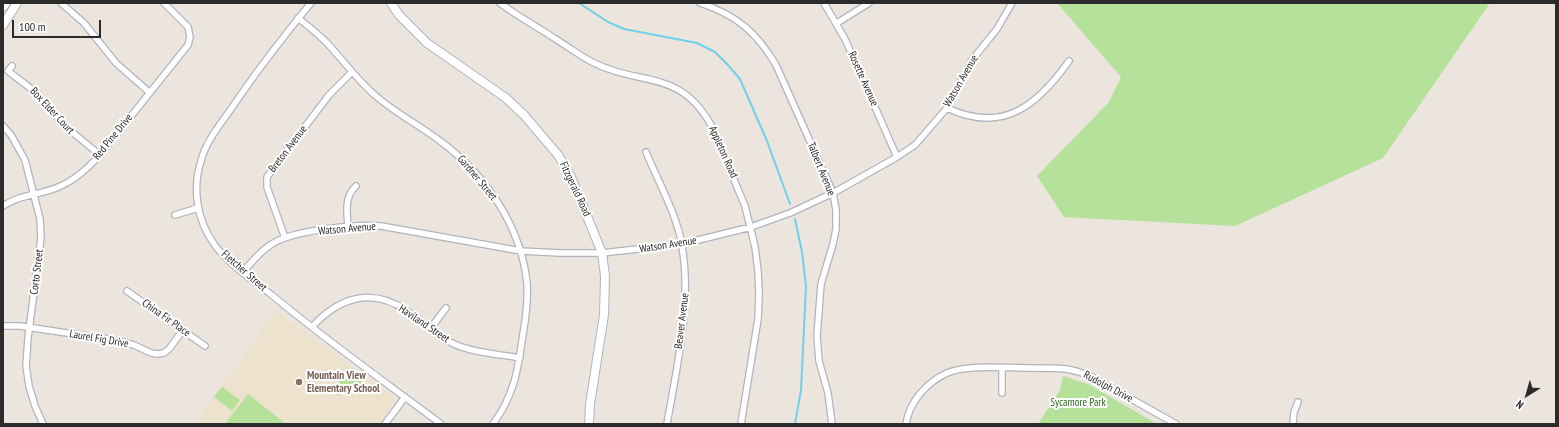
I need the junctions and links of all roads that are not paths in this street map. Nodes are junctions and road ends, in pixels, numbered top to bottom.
1 (6, 3) edge
2 (17, 3) edge
3 (61, 3) edge
4 (164, 3) edge
5 (311, 3) edge
6 (391, 3) edge
7 (500, 3) edge
8 (700, 3) edge
9 (824, 3) edge
10 (869, 3) edge
11 (1012, 3) edge
12 (3, 7) edge
13 (298, 18) junction
14 (837, 23) junction
15 (3, 25) edge
16 (1069, 61) dead end
17 (12, 66) dead end
18 (351, 73) junction
19 (149, 92) junction
20 (947, 108) junction
21 (3, 126) edge
22 (646, 152) dead end
23 (100, 155) junction
24 (897, 157) junction
25 (356, 186) dead end
26 (833, 193) junction
27 (35, 194) junction
28 (3, 206) edge
29 (198, 208) junction
30 (175, 215) dead end
31 (348, 227) junction
32 (751, 227) junction
33 (285, 238) junction
34 (682, 244) junction
35 (521, 251) junction
36 (602, 253) junction
37 (243, 272) junction
38 (127, 291) dead end
39 (446, 308) dead end
40 (3, 326) edge
41 (312, 327) junction
42 (30, 328) junction
43 (430, 329) junction
44 (183, 330) junction
45 (205, 346) dead end
46 (520, 358) junction
47 (1002, 368) junction
48 (1002, 393) dead end
49 (406, 397) junction
50 (1298, 402) dead end
51 (43, 424) edge
52 (385, 424) edge
53 (441, 424) edge
54 (493, 424) edge
55 (589, 424) edge
56 (668, 424) edge
57 (741, 424) edge
58 (832, 424) edge
59 (906, 424) edge
60 (1176, 424) edge
61 (1293, 424) edge

1 - 12 main road
2 - 15 main road
3 - 19 street
4 - 19 street, Red Pine Drive
5 - 13 street, Fletcher Street
6 - 36 main road, Fitzgerald Road
7 - 32 street, Appleton Road
8 - 26 street, Talbert Avenue
9 - 14 street, Rosette Avenue
10 - 14 street
11 - 20 street, Watson Avenue
13 - 18 street, Gardner Street
13 - 29 street, Fletcher Street
14 - 24 street, Rosette Avenue
16 - 20 street
17 - 23 street, Box Elder Court
18 - 33 street, Breton Avenue
18 - 35 street, Gardner Street
19 - 23 street, Red Pine Drive
20 - 24 street, Watson Avenue
21 - 27 street, Corto Street
22 - 34 street, Beaver Avenue
23 - 27 street, Red Pine Drive
24 - 26 street, Watson Avenue
25 - 31 street
26 - 32 street, Watson Avenue
26 - 58 street, Talbert Avenue
27 - 28 street, Red Pine Drive
27 - 42 street, Corto Street
29 - 30 street
29 - 37 street, Fletcher Street
31 - 33 street, Watson Avenue
31 - 35 street, Watson Avenue
32 - 34 street, Watson Avenue
32 - 57 street, Appleton Road
33 - 37 street, Watson Avenue
34 - 36 street, Watson Avenue
34 - 56 street, Beaver Avenue
35 - 36 street, Watson Avenue
35 - 46 street, Gardner Street
36 - 55 main road, Fitzgerald Road
37 - 41 street, Fletcher Street
38 - 44 street, China Fir Place
39 - 43 street
40 - 42 street, Laurel Fig Drive
41 - 43 street, Haviland Street
41 - 49 street, Fletcher Street
42 - 44 street, Laurel Fig Drive
42 - 51 street, Corto Street
43 - 46 street, Haviland Street
44 - 45 street, China Fir Place
46 - 54 street, Gardner Street
47 - 48 street
47 - 59 street, Rudolph Drive
47 - 60 street, Rudolph Drive
49 - 52 street
49 - 53 street, Fletcher Street
50 - 61 street

